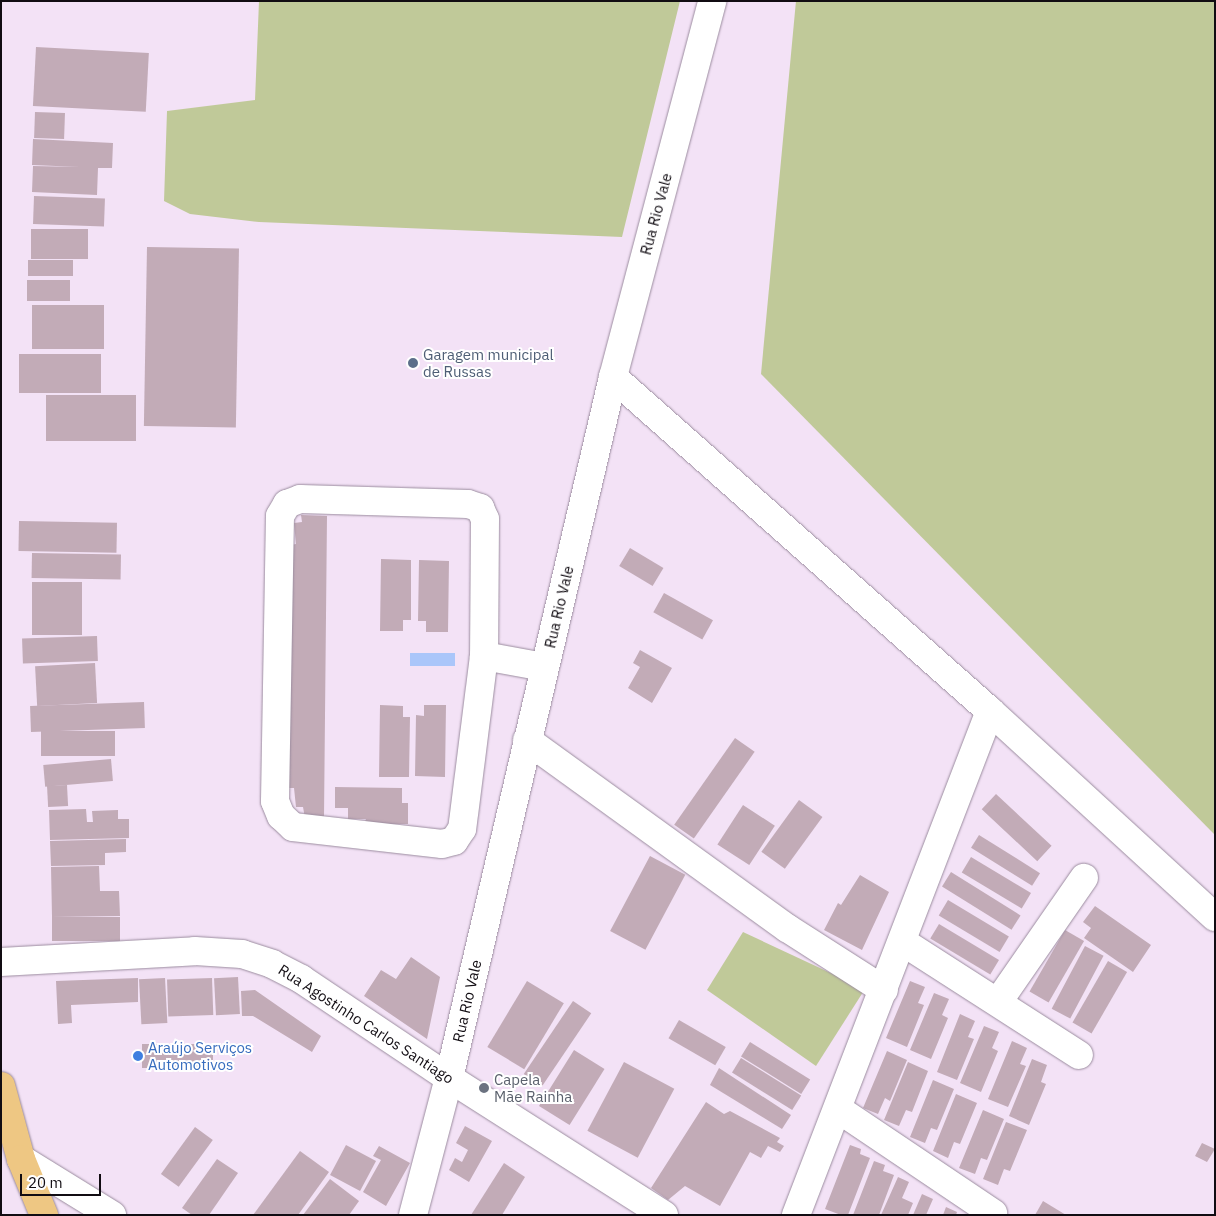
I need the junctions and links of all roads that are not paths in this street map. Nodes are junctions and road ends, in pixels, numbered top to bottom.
1 (712, 1) edge
2 (613, 377) junction
3 (484, 656) junction
4 (544, 667) junction
5 (990, 711) junction
6 (527, 740) junction
7 (1084, 878) dead end
8 (1215, 917) edge
9 (903, 942) junction
10 (1, 962) edge
11 (884, 990) junction
12 (998, 1002) junction
13 (1078, 1055) dead end
14 (449, 1078) junction
15 (1, 1086) edge
16 (838, 1109) junction
17 (21, 1159) junction
18 (993, 1213) dead end
19 (44, 1215) edge
20 (112, 1215) edge
21 (413, 1215) edge
22 (664, 1215) edge
23 (796, 1215) edge

1 - 2 street, Rua Rio Vale
2 - 4 street, Rua Rio Vale
2 - 5 street
3 - 3 street
3 - 4 street
4 - 6 street, Rua Rio Vale
5 - 8 street
5 - 9 street
6 - 11 street
6 - 14 street, Rua Rio Vale
7 - 12 street
9 - 11 street
9 - 12 street
10 - 14 street, Rua Agostinho Carlos Santiago
11 - 16 street
12 - 13 street
14 - 21 street, Rua Rio Vale
14 - 22 street, Rua Agostinho Carlos Santiago
15 - 17 main road
16 - 18 street
16 - 23 street
17 - 19 main road
17 - 20 street

